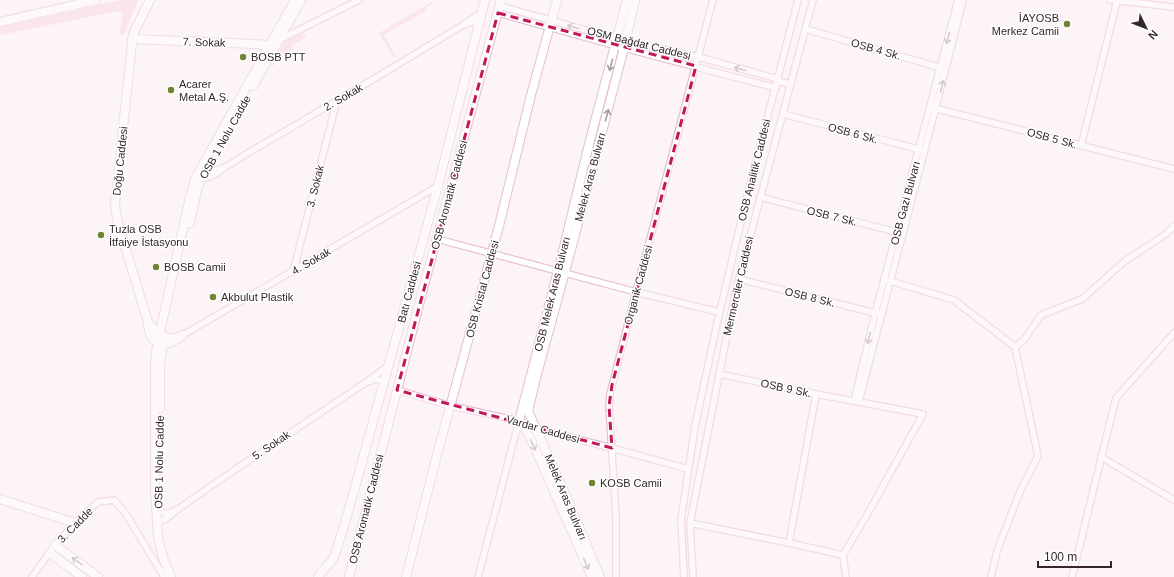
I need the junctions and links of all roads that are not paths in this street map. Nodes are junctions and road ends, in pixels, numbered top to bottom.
1 (96, 0) edge
2 (150, 0) edge
3 (295, 0) edge
4 (301, 0) edge
5 (359, 0) edge
6 (485, 0) edge
7 (557, 0) edge
8 (628, 0) edge
9 (636, 0) edge
10 (713, 0) edge
11 (798, 0) edge
12 (813, 0) edge
13 (958, 0) edge
14 (964, 0) edge
15 (1110, 0) edge
16 (1117, 1) edge
17 (500, 6) edge
18 (1174, 7) edge
19 (482, 12) junction
20 (0, 22) edge
21 (479, 23) junction
22 (551, 24) junction
23 (463, 25) junction
24 (285, 28) junction
25 (805, 29) junction
26 (296, 31) junction
27 (132, 39) junction
28 (274, 42) junction
29 (621, 44) junction
30 (698, 58) junction
31 (696, 66) junction
32 (940, 67) junction
33 (946, 69) junction
34 (778, 80) junction
35 (791, 84) junction
36 (776, 88) junction
37 (337, 100) junction
38 (933, 108) junction
39 (783, 114) junction
40 (1081, 146) junction
41 (922, 150) junction
42 (206, 168) junction
43 (224, 168) junction
44 (1174, 170) edge
45 (200, 175) junction
46 (438, 186) junction
47 (760, 198) junction
48 (1174, 226) edge
49 (900, 233) junction
50 (437, 240) junction
51 (491, 255) junction
52 (293, 272) junction
53 (561, 273) junction
54 (739, 279) junction
55 (888, 281) junction
56 (636, 292) junction
57 (719, 312) junction
58 (878, 314) junction
59 (1174, 333) edge
60 (183, 335) joint
61 (161, 339) junction
62 (1015, 347) junction
63 (388, 366) junction
64 (719, 374) junction
65 (384, 382) junction
66 (365, 383) junction
67 (397, 390) junction
68 (816, 394) junction
69 (856, 401) junction
70 (451, 406) junction
71 (519, 422) junction
72 (537, 429) junction
73 (612, 448) junction
74 (1101, 458) junction
75 (688, 469) junction
76 (0, 500) edge
77 (1174, 500) edge
78 (178, 509) junction
79 (160, 510) junction
80 (157, 522) junction
81 (75, 523) junction
82 (690, 523) junction
83 (579, 536) junction
84 (789, 543) junction
85 (55, 545) junction
86 (50, 553) junction
87 (843, 555) junction
88 (32, 577) edge
89 (82, 577) edge
90 (98, 577) edge
91 (164, 577) edge
92 (171, 577) edge
93 (318, 577) edge
94 (349, 577) edge
95 (406, 577) edge
96 (478, 577) edge
97 (592, 577) edge
98 (600, 577) edge
99 (616, 577) edge
100 (684, 577) edge
101 (693, 577) edge
102 (846, 577) edge
103 (991, 577) edge
104 (1072, 577) edge

1 - 20 street
2 - 27 street, Doğu Caddesi
3 - 28 street, OSB 1 Nolu Cadde
4 - 24 street, OSB 1 Nolu Cadde
5 - 26 street
6 - 19 street, Batı Caddesi
7 - 22 street, OSB Kristal Caddesi
8 - 29 street, OSB Melek Aras Bulvarı
9 - 29 street
10 - 30 street, Organik Caddesi
11 - 34 street, OSB Analitik Caddesi
12 - 25 street, Mermerciler Caddesi
13 -> 32 street, OSB Gazi Bulvarı
14 - 33 street, OSB Gazi Bulvarı
15 - 16 street
16 - 18 street
16 - 40 street
17 - 22 street, OSM Bağdat Caddesi
17 - 50 street, OSB Aromatik Caddesi
19 - 21 street, Batı Caddesi
19 - 23 street, 2. Sokak
21 - 23 street, 2. Sokak
21 - 46 street, Batı Caddesi
22 - 29 street, OSM Bağdat Caddesi
22 - 51 street, OSB Kristal Caddesi
23 - 37 street, 2. Sokak
24 - 26 street
24 - 28 street, OSB 1 Nolu Cadde
25 - 32 street, OSB 4 Sk.
25 - 35 street, Mermerciler Caddesi
26 - 28 street
27 - 28 street, 7. Sokak
27 - 61 street, Doğu Caddesi
28 - 42 street, OSB 1 Nolu Cadde
28 - 45 street, OSB 1 Nolu Cadde
29 - 30 street, OSM Bağdat Caddesi
29 - 31 street, OSM Bağdat Caddesi
29 - 53 street, OSB Melek Aras Bulvarı
30 - 31 street, Organik Caddesi
34 -> 30 street, OSM Bağdat Caddesi
31 - 36 street, OSM Bağdat Caddesi
31 - 56 street, Organik Caddesi
32 - 33 street, OSB 4 Sk.
32 - 38 street, OSB Gazi Bulvarı
38 -> 33 street, OSB Gazi Bulvarı
34 - 35 street, OSM Bağdat Caddesi
34 - 36 street, OSB Analitik Caddesi
35 - 39 street, Mermerciler Caddesi
36 - 57 street, OSB Analitik Caddesi
37 - 43 street, 2. Sokak
37 - 52 street, 3. Sokak
38 - 40 street, OSB 5 Sk.
38 - 41 street, OSB Gazi Bulvarı
39 - 41 street, OSB 6 Sk.
39 - 47 street, Mermerciler Caddesi
40 - 44 street, OSB 5 Sk.
41 - 49 street, OSB Gazi Bulvarı
42 - 43 street
42 - 45 street, OSB 1 Nolu Cadde
43 - 45 street, 2. Sokak
45 - 61 street, OSB 1 Nolu Cadde
46 - 52 street, 4. Sokak
46 - 63 street, Batı Caddesi
47 - 49 street, OSB 7 Sk.
47 - 54 street, Mermerciler Caddesi
48 - 62 street
49 - 55 street, OSB Gazi Bulvarı
50 - 51 street
50 - 67 street, OSB Aromatik Caddesi
51 - 53 street
51 - 70 street, OSB Kristal Caddesi
52 - 60 street, 4. Sokak
53 - 56 street
53 - 71 street, OSB Melek Aras Bulvarı
53 - 72 street, Melek Aras Bulvarı
54 - 58 street, OSB 8 Sk.
54 - 64 street, Mermerciler Caddesi
55 - 58 street, OSB Gazi Bulvarı
55 - 62 street
56 - 57 street
56 - 73 street, Organik Caddesi
57 - 75 street, OSB Analitik Caddesi
58 - 69 street, OSB Gazi Bulvarı
59 - 74 street
60 - 61 street
61 - 79 street, OSB 1 Nolu Cadde
61 - 80 street, OSB 1 Nolu Cadde
62 - 103 street
63 - 65 street, Batı Caddesi
63 - 66 street, 5. Sokak
64 - 68 street, OSB 9 Sk.
64 - 82 street, Mermerciler Caddesi
65 - 66 street, 5. Sokak
65 - 93 street, Batı Caddesi
66 - 78 street, 5. Sokak
67 - 70 street, Vardar Caddesi
67 - 94 street, OSB Aromatik Caddesi
68 - 69 street, OSB 9 Sk.
68 - 84 street
69 - 87 street
70 - 71 street, Vardar Caddesi
70 - 95 street, OSB Kristal Caddesi
71 - 72 street, Vardar Caddesi
71 -> 83 street
71 - 96 street
72 - 73 street, Vardar Caddesi
72 - 83 street, Melek Aras Bulvarı
73 - 75 street, Vardar Caddesi
73 - 99 street, Organik Caddesi
74 - 77 street
74 - 104 street
75 - 100 street, OSB Analitik Caddesi
76 - 81 street
78 - 79 street, 5. Sokak
78 - 80 street, 5. Sokak
79 - 80 street, OSB 1 Nolu Cadde
80 - 92 street
81 - 85 street, 3. Cadde
81 - 91 street, 3. Cadde
82 - 84 street
82 - 101 street, Mermerciler Caddesi
83 -> 97 street
83 - 98 street, Melek Aras Bulvarı
84 - 87 street
85 - 86 street, 3. Cadde
90 -> 85 street
86 - 88 street, 3. Cadde
86 - 89 street
87 - 102 street

